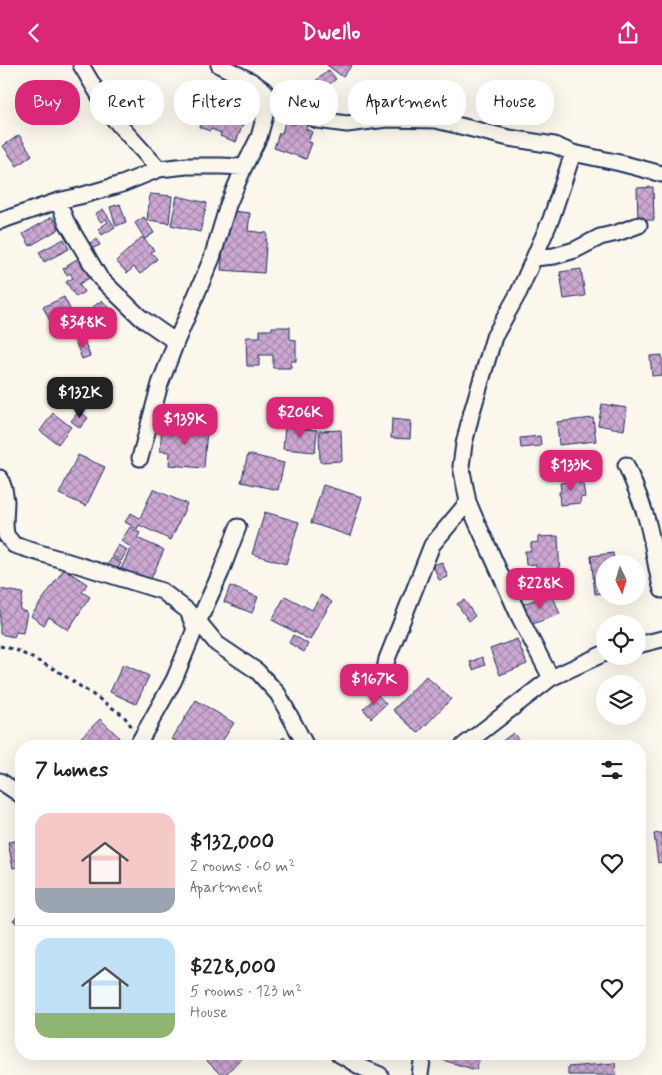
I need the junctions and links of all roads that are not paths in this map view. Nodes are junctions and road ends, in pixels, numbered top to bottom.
1 (81, 65) edge
2 (219, 65) edge
3 (268, 97) junction
4 (573, 153) junction
5 (244, 167) junction
6 (159, 169) junction
7 (662, 174) edge
8 (58, 201) junction
9 (0, 221) edge
10 (638, 225) dead end
11 (534, 258) junction
12 (176, 342) junction
13 (140, 458) dead end
14 (626, 465) dead end
15 (0, 478) edge
16 (468, 502) junction
17 (238, 527) dead end
18 (662, 590) edge
19 (196, 625) junction
20 (662, 639) edge
21 (646, 643) edge
22 (596, 657) edge
23 (551, 678) junction
24 (382, 685) dead end
25 (141, 740) edge
26 (303, 740) edge
27 (470, 740) edge
28 (0, 781) edge
29 (15, 791) edge
30 (346, 1060) edge
31 (422, 1060) edge
32 (358, 1071) edge
33 (380, 1075) edge
34 (420, 1075) edge

1 - 6 street
2 - 3 street
3 - 4 street
3 - 5 street
4 - 7 street
4 - 11 street
5 - 6 street
5 - 12 street
6 - 8 street
8 - 9 street
8 - 12 street
10 - 11 street
11 - 16 street
12 - 13 street
14 - 18 street
15 - 19 street
16 - 23 street
16 - 24 street
17 - 19 street
19 - 25 street
19 - 26 street
20 - 21 street
22 - 23 street
23 - 27 street
28 - 29 street
30 - 32 street
31 - 34 street
32 - 33 street

